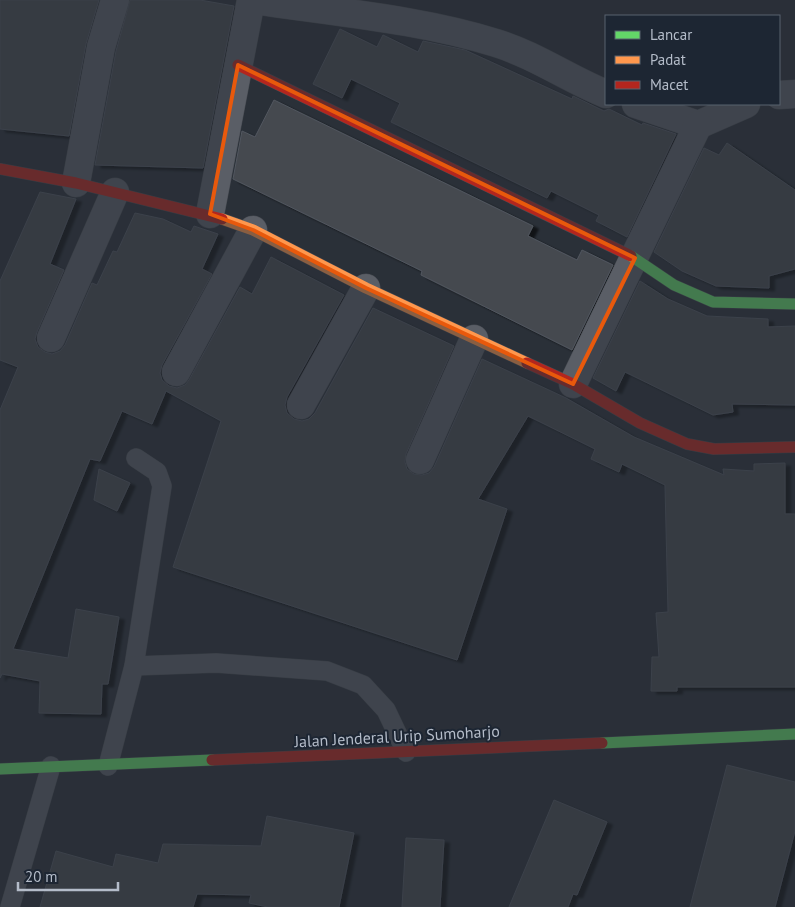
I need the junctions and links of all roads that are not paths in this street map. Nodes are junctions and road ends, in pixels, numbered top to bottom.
1 (115, 0) edge
2 (253, 0) edge
3 (238, 65) junction
4 (605, 94) edge
5 (795, 94) edge
6 (780, 95) edge
7 (639, 105) edge
8 (744, 105) edge
9 (698, 124) junction
10 (0, 169) edge
11 (76, 183) junction
12 (115, 192) junction
13 (210, 214) junction
14 (253, 230) junction
15 (635, 258) junction
16 (366, 288) junction
17 (795, 304) edge
18 (51, 338) dead end
19 (474, 338) junction
20 (176, 372) dead end
21 (573, 384) junction
22 (301, 405) dead end
23 (795, 447) edge
24 (136, 458) dead end
25 (420, 460) dead end
26 (134, 666) junction
27 (795, 734) edge
28 (406, 752) junction
29 (50, 766) junction
30 (108, 766) junction
31 (0, 769) edge
32 (10, 907) edge

1 - 11 street
2 - 3 street
2 - 4 street
3 - 13 street
3 - 15 main road
5 - 6 street
7 - 9 street
8 - 9 street
9 - 15 street
10 - 11 main road
11 - 12 main road
12 - 13 main road
12 - 18 street
13 - 14 main road
14 - 16 main road
14 - 20 street
15 - 17 main road
15 - 21 street
16 - 19 main road
16 - 22 street
19 - 21 main road
19 - 25 street
21 - 23 main road
24 - 26 lane
26 - 28 lane
26 - 30 lane
27 - 28 main road, Jalan Jenderal Urip Sumoharjo
28 - 30 main road, Jalan Jenderal Urip Sumoharjo
29 - 30 main road, Jalan Jenderal Urip Sumoharjo
29 - 31 main road, Jalan Jenderal Urip Sumoharjo
29 - 32 lane

